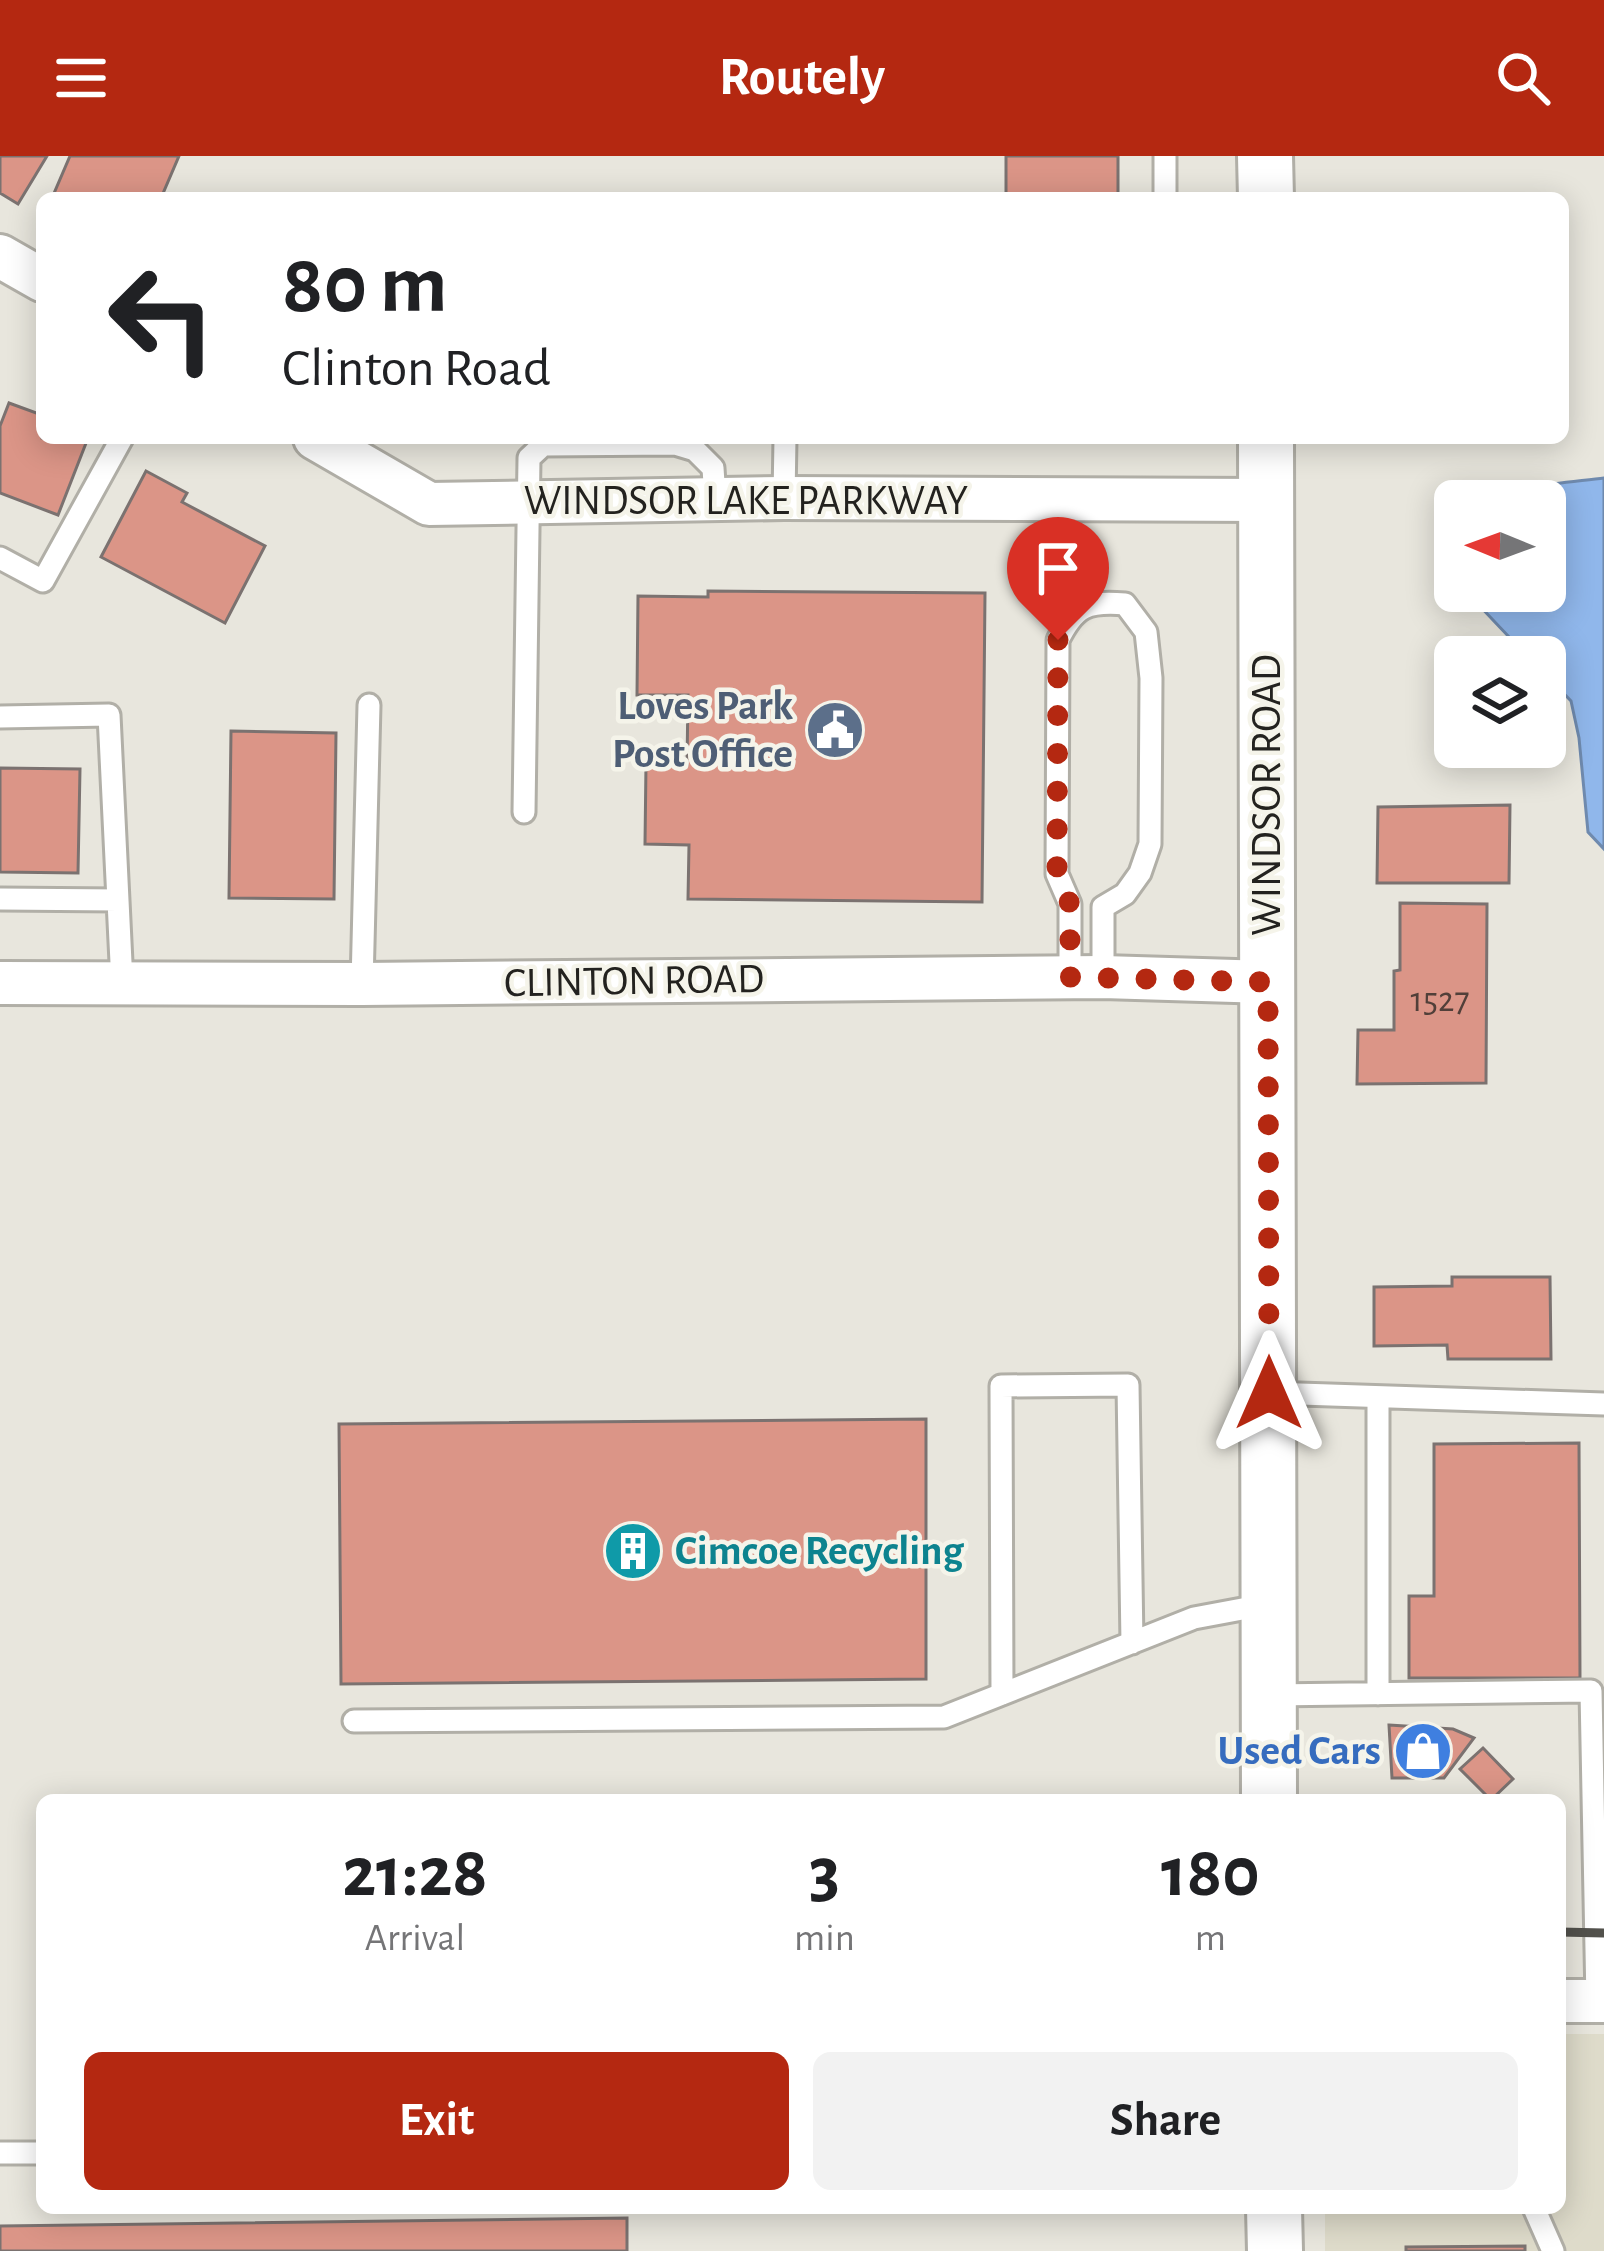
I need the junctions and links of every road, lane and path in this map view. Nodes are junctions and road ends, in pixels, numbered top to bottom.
1 (1165, 156) edge
2 (1265, 156) edge
3 (1165, 192) edge
4 (1266, 192) edge
5 (0, 256) edge
6 (36, 277) edge
7 (119, 444) edge
8 (325, 444) edge
9 (785, 444) edge
10 (1266, 444) edge
11 (784, 498) junction
12 (715, 499) junction
13 (1266, 500) junction
14 (527, 502) junction
15 (0, 558) edge
16 (369, 705) dead end
17 (0, 717) edge
18 (524, 812) dead end
19 (0, 899) edge
20 (118, 900) junction
21 (1087, 977) junction
22 (1268, 982) junction
23 (0, 983) edge
24 (122, 983) junction
25 (362, 984) junction
26 (1269, 1393) junction
27 (1378, 1397) junction
28 (1604, 1404) edge
29 (1269, 1604) junction
30 (1132, 1642) junction
31 (1604, 1671) edge
32 (1591, 1691) junction
33 (1002, 1694) junction
34 (1378, 1694) junction
35 (1270, 1695) junction
36 (354, 1721) dead end
37 (1269, 1794) edge
38 (1587, 2001) edge
39 (0, 2153) edge
40 (36, 2153) edge
41 (1274, 2214) edge
42 (1537, 2214) edge
43 (1275, 2251) edge
44 (1552, 2251) edge

1 - 3 lane
2 - 4 street
5 - 6 street
7 - 15 lane
8 - 14 street, WINDSOR LAKE PARKWAY
9 - 11 lane
10 - 13 street, WINDSOR ROAD
11 - 12 street, WINDSOR LAKE PARKWAY
11 - 13 street, WINDSOR LAKE PARKWAY
12 - 14 street, WINDSOR LAKE PARKWAY
12 - 14 lane
13 - 22 street, WINDSOR ROAD
14 - 18 lane
16 - 25 lane
17 - 20 lane
19 - 20 lane
20 - 24 lane
21 - 21 lane
21 - 22 street, CLINTON ROAD
21 - 25 street, CLINTON ROAD
22 - 26 street, WINDSOR ROAD
23 - 24 street, CLINTON ROAD
24 - 25 street, CLINTON ROAD
26 - 27 lane
26 - 29 street, WINDSOR ROAD
27 - 28 lane
27 - 34 lane
29 - 30 lane
29 - 35 street, WINDSOR ROAD
30 - 33 lane
30 - 33 lane
31 - 32 lane
32 - 34 lane
32 - 38 lane
33 - 36 lane
34 - 35 lane
35 - 37 street, WINDSOR ROAD
39 - 40 lane
41 - 43 street
42 - 44 lane

